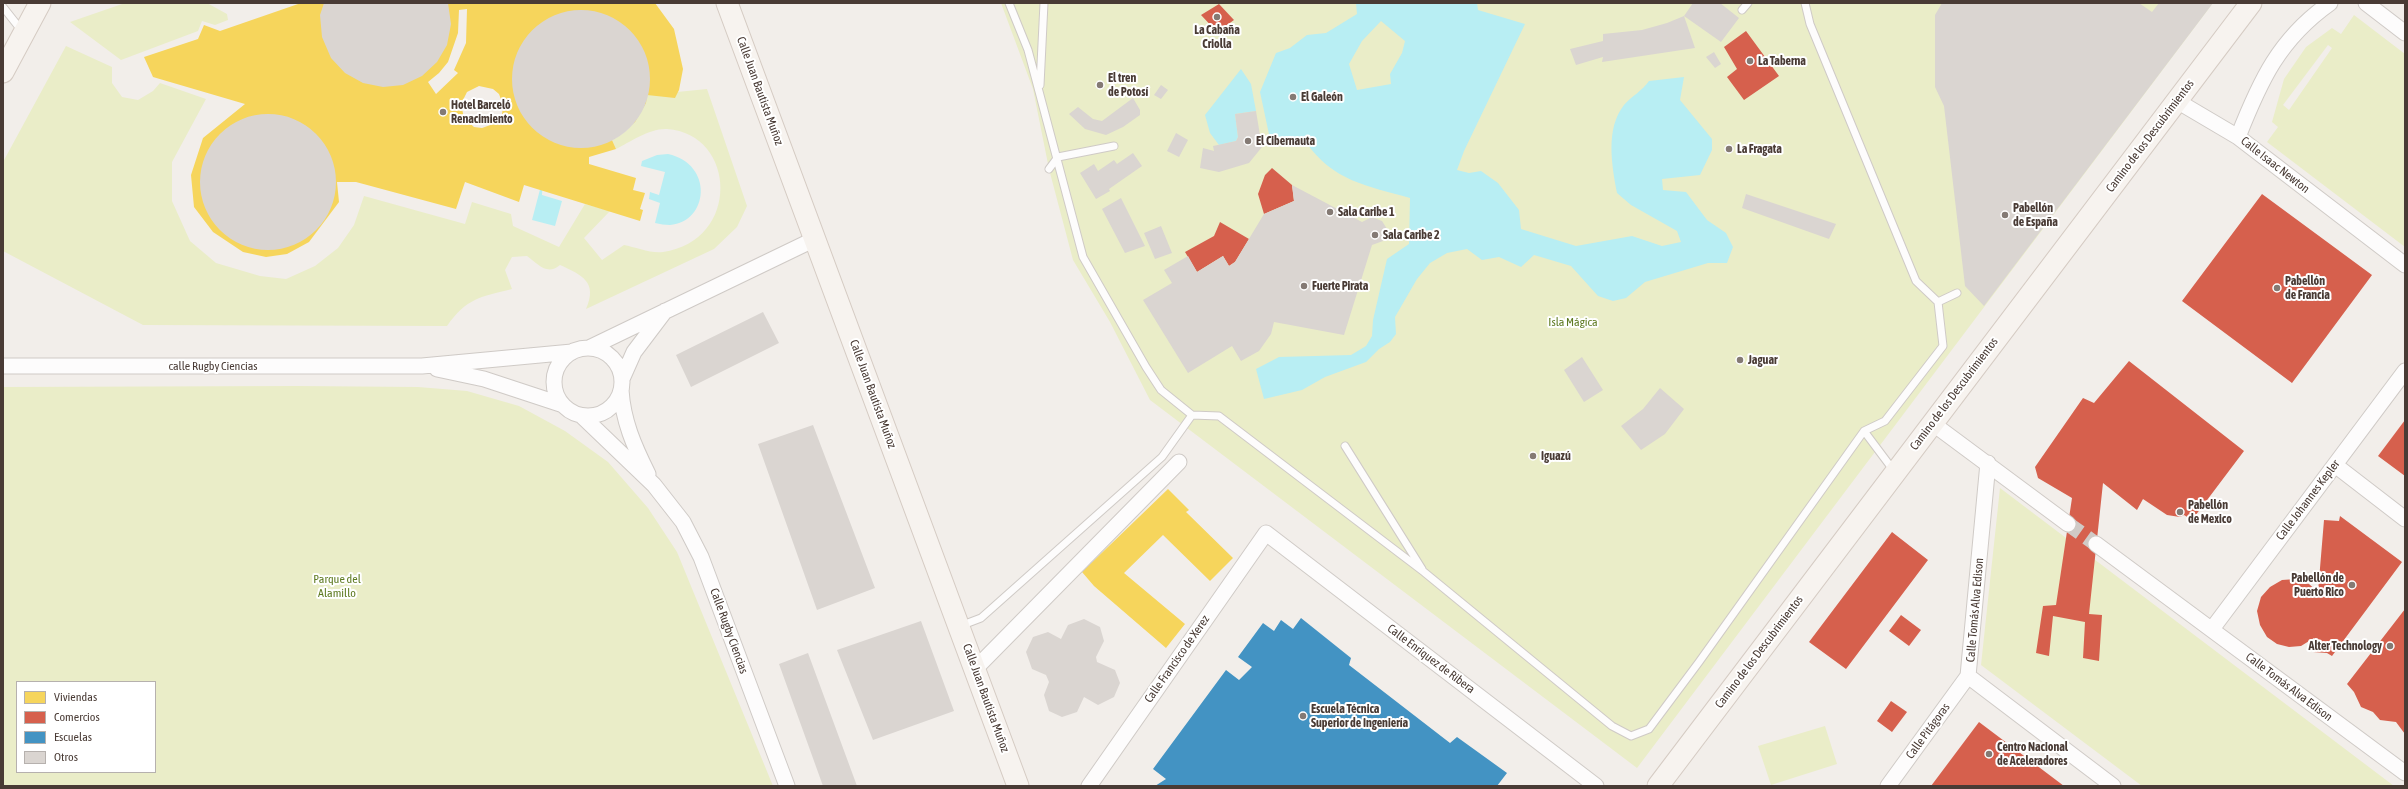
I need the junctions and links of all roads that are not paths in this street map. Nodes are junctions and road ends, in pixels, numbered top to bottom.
1 (40, 3) edge
2 (727, 3) edge
3 (1009, 3) edge
4 (1044, 3) edge
5 (1748, 3) edge
6 (1805, 3) edge
7 (2251, 3) edge
8 (2330, 3) edge
9 (2366, 3) edge
10 (3, 7) edge
11 (1742, 10) dead end
12 (24, 33) junction
13 (2405, 33) edge
14 (3, 72) edge
15 (1040, 92) junction
16 (2177, 101) junction
17 (2238, 137) junction
18 (1114, 146) dead end
19 (1058, 157) junction
20 (1049, 169) dead end
21 (815, 239) junction
22 (2405, 265) edge
23 (1957, 293) dead end
24 (1938, 302) junction
25 (667, 309) junction
26 (589, 348) junction
27 (572, 352) junction
28 (3, 366) edge
29 (422, 366) junction
30 (2405, 371) edge
31 (621, 384) junction
32 (563, 405) junction
33 (1192, 415) junction
34 (582, 416) junction
35 (1932, 423) junction
36 (1864, 431) junction
37 (1345, 446) dead end
38 (1179, 462) dead end
39 (1988, 463) junction
40 (2334, 465) junction
41 (1895, 472) junction
42 (654, 485) junction
43 (2405, 519) edge
44 (2068, 524) tunnel mouth
45 (1266, 533) joint
46 (2096, 544) tunnel mouth
47 (1424, 572) junction
48 (960, 627) junction
49 (2212, 629) junction
50 (975, 669) junction
51 (1968, 676) junction
52 (2405, 773) edge
53 (1592, 785) edge
54 (787, 786) edge
55 (1018, 786) edge
56 (1089, 786) edge
57 (1658, 786) edge
58 (1888, 786) edge
59 (2113, 786) edge

1 - 12 street
2 - 21 street, Calle Juan Bautista Muñoz
3 - 15 lane
4 - 15 lane
5 - 11 lane
6 - 24 lane
7 - 16 street, Camino de los Descubrimientos
8 - 17 street, Calle Isaac Newton
9 - 13 street
10 - 12 lane
12 - 14 street
15 - 19 lane
16 - 17 street
16 - 35 street, Camino de los Descubrimientos
17 - 22 street, Calle Isaac Newton
18 - 19 lane
19 - 20 lane
19 - 33 lane
21 - 25 street
21 - 48 street, Calle Juan Bautista Muñoz
23 - 24 lane
24 - 36 lane
25 - 26 street
25 - 31 street
26 - 27 street
26 - 31 street
27 - 29 street
27 - 32 street
28 - 29 street, calle Rugby Ciencias
29 - 32 street
30 - 40 street, Calle Johannes Kepler
31 - 34 street
31 - 42 street
32 - 34 street
33 - 47 lane
33 - 48 lane
34 - 42 street
35 - 39 street
35 - 41 street, Camino de los Descubrimientos
36 - 41 lane
36 - 47 lane
37 - 47 lane
38 - 50 street
39 - 44 street
39 - 51 street, Calle Tomás Alva Edison
40 - 43 street
40 - 49 street, Calle Johannes Kepler
41 - 57 street, Camino de los Descubrimientos
42 - 54 street, Calle Rugby Ciencias
45 - 53 street, Calle Enríquez de Ribera
45 - 56 street, Calle Francisco de Xerez
46 - 49 street, Calle Tomás Alva Edison
48 - 50 street, Calle Juan Bautista Muñoz
49 - 52 street, Calle Tomás Alva Edison
50 - 55 street, Calle Juan Bautista Muñoz
51 - 58 street, Calle Pitágoras
51 - 59 street, Calle Tomás Alva Edison

